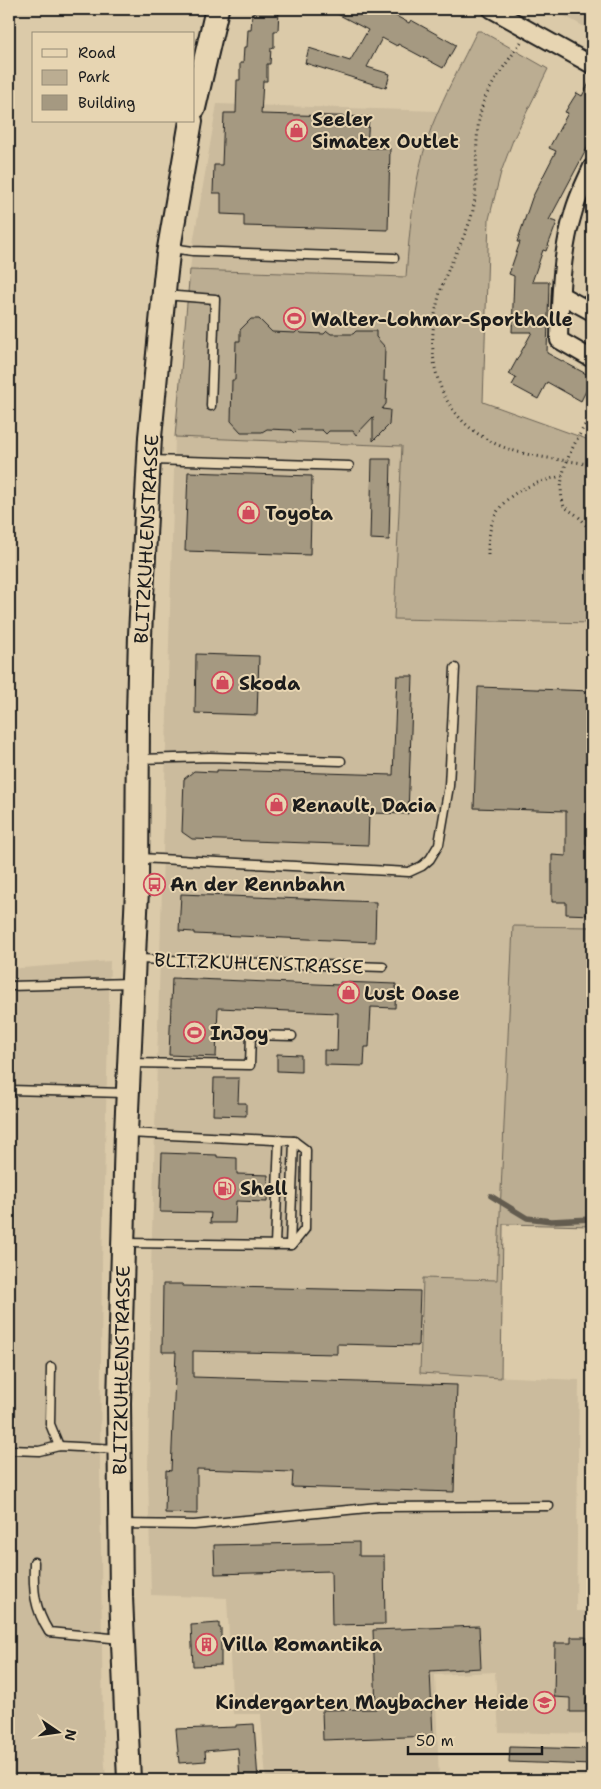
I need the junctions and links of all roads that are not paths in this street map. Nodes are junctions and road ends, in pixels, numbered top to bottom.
1 (216, 9) edge
2 (501, 11) edge
3 (592, 65) edge
4 (195, 104) edge
5 (191, 122) edge
6 (592, 168) edge
7 (169, 248) junction
8 (394, 258) dead end
9 (163, 294) junction
10 (561, 294) junction
11 (592, 312) edge
12 (592, 359) edge
13 (211, 406) dead end
14 (149, 460) junction
15 (349, 466) dead end
16 (455, 668) dead end
17 (138, 759) junction
18 (340, 761) dead end
19 (138, 858) junction
20 (135, 959) junction
21 (384, 967) dead end
22 (133, 983) junction
23 (9, 986) edge
24 (292, 1036) dead end
25 (129, 1063) junction
26 (9, 1090) edge
27 (127, 1093) junction
28 (126, 1133) junction
29 (279, 1140) junction
30 (294, 1141) junction
31 (123, 1243) junction
32 (275, 1245) junction
33 (290, 1245) junction
34 (51, 1367) dead end
35 (59, 1446) junction
36 (119, 1449) junction
37 (9, 1450) edge
38 (549, 1506) dead end
39 (119, 1524) junction
40 (34, 1562) dead end
41 (122, 1640) junction
42 (129, 1780) edge

1 - 4 main road
2 - 3 street
5 - 7 main road, BLITZKUHLENSTRASSE
6 - 10 street
7 - 8 lane
7 - 9 main road, BLITZKUHLENSTRASSE
9 - 13 lane
9 - 14 main road, BLITZKUHLENSTRASSE
10 - 11 street
10 - 12 street
14 - 15 lane
14 - 17 main road, BLITZKUHLENSTRASSE
16 - 19 lane
17 - 18 lane
17 - 19 main road, BLITZKUHLENSTRASSE
19 - 20 main road, BLITZKUHLENSTRASSE
20 - 21 lane, BLITZKUHLENSTRASSE
20 - 22 main road, BLITZKUHLENSTRASSE
22 - 23 lane
22 - 25 main road, BLITZKUHLENSTRASSE
24 - 25 lane
25 - 27 main road, BLITZKUHLENSTRASSE
26 - 27 lane
27 - 28 main road, BLITZKUHLENSTRASSE
28 - 29 lane
28 - 31 main road, BLITZKUHLENSTRASSE
29 - 30 lane
29 - 32 lane
30 - 33 lane
30 - 33 lane
31 - 32 lane
31 - 36 main road, BLITZKUHLENSTRASSE
32 - 33 lane
34 - 35 lane
35 - 36 lane
35 - 37 lane
36 - 39 main road, BLITZKUHLENSTRASSE
38 - 39 lane
39 - 41 main road, BLITZKUHLENSTRASSE
40 - 41 lane
41 - 42 main road, BLITZKUHLENSTRASSE

